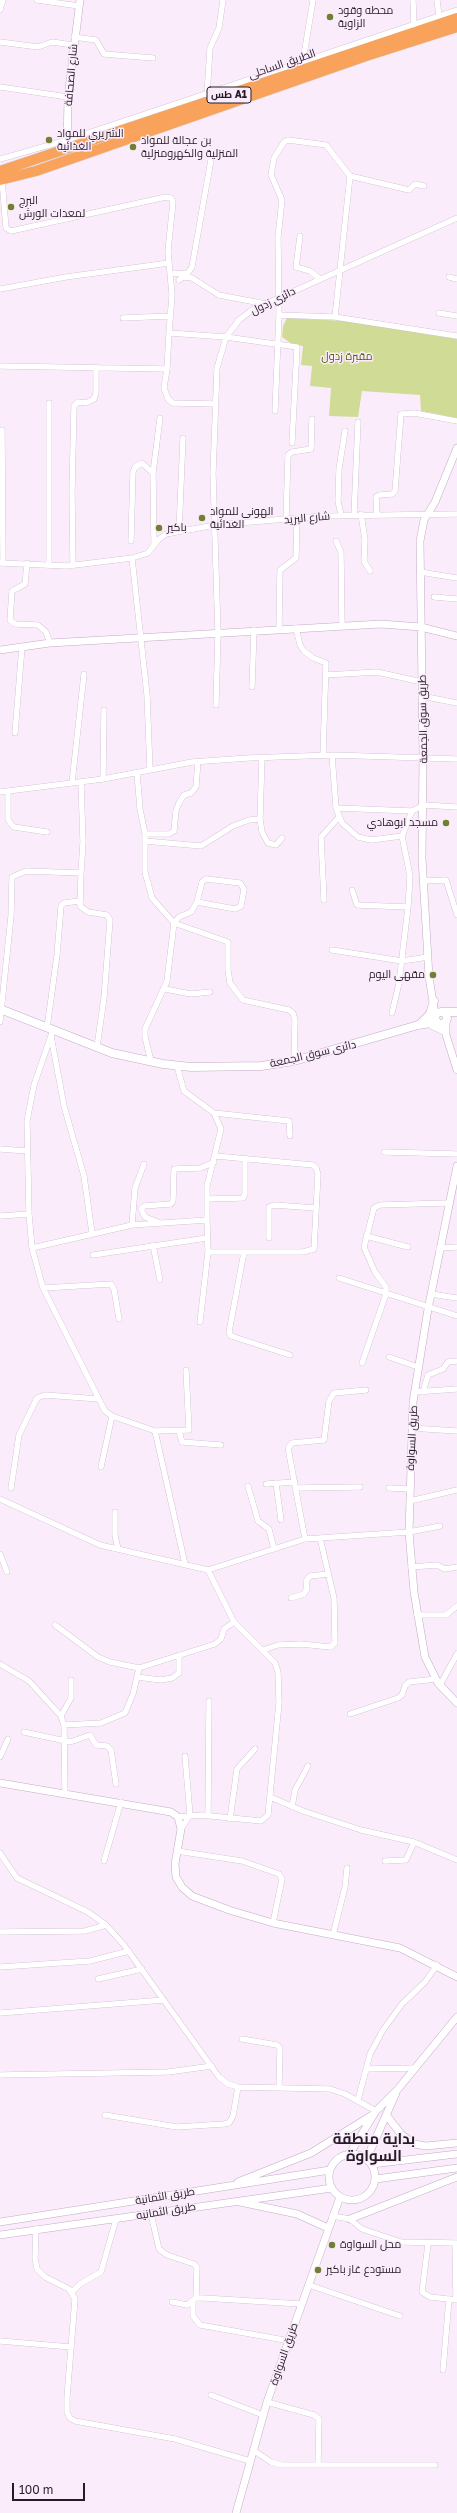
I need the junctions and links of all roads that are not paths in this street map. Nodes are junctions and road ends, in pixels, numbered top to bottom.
1 (3, 0) edge
2 (37, 0) edge
3 (224, 0) edge
4 (313, 0) edge
5 (413, 0) edge
6 (437, 0) edge
7 (79, 3) edge
8 (0, 10) edge
9 (457, 10) edge
10 (440, 16) junction
11 (457, 18) edge
12 (457, 27) edge
13 (414, 31) junction
14 (74, 37) junction
15 (0, 42) edge
16 (73, 45) junction
17 (153, 58) dead end
18 (303, 61) junction
19 (0, 87) edge
20 (68, 97) junction
21 (207, 97) junction
22 (67, 145) junction
23 (212, 154) dead end
24 (0, 159) edge
25 (350, 176) junction
26 (1, 177) edge
27 (424, 186) dead end
28 (457, 218) edge
29 (300, 236) dead end
30 (169, 263) junction
31 (340, 270) junction
32 (170, 274) junction
33 (449, 277) dead end
34 (457, 279) edge
35 (179, 280) dead end
36 (320, 280) junction
37 (0, 289) edge
38 (279, 297) junction
39 (266, 304) junction
40 (439, 313) dead end
41 (279, 315) junction
42 (170, 316) junction
43 (457, 316) edge
44 (335, 317) junction
45 (123, 318) dead end
46 (169, 334) junction
47 (457, 336) edge
48 (226, 338) junction
49 (279, 345) junction
50 (0, 366) edge
51 (96, 368) junction
52 (167, 369) junction
53 (49, 402) dead end
54 (216, 404) junction
55 (275, 411) dead end
56 (160, 418) dead end
57 (312, 419) dead end
58 (457, 421) edge
59 (358, 422) dead end
60 (2, 430) dead end
61 (345, 431) dead end
62 (183, 438) dead end
63 (292, 443) dead end
64 (457, 448) edge
65 (455, 456) edge
66 (153, 473) junction
67 (361, 514) junction
68 (377, 514) junction
69 (428, 514) junction
70 (457, 514) edge
71 (341, 515) junction
72 (354, 515) junction
73 (297, 518) junction
74 (286, 519) junction
75 (215, 525) junction
76 (2, 531) edge
77 (179, 531) junction
78 (131, 541) dead end
79 (336, 542) dead end
80 (154, 546) junction
81 (132, 558) junction
82 (2, 563) edge
83 (27, 563) junction
84 (49, 565) junction
85 (73, 566) junction
86 (370, 571) dead end
87 (420, 572) junction
88 (457, 578) edge
89 (434, 597) dead end
90 (457, 599) edge
91 (342, 626) junction
92 (421, 627) junction
93 (279, 628) junction
94 (296, 628) junction
95 (254, 630) junction
96 (218, 633) junction
97 (457, 636) edge
98 (142, 637) junction
99 (50, 643) junction
100 (22, 647) junction
101 (0, 650) edge
102 (84, 674) dead end
103 (326, 675) junction
104 (422, 682) junction
105 (252, 687) dead end
106 (422, 696) junction
107 (457, 703) edge
108 (216, 706) dead end
109 (104, 710) dead end
110 (15, 733) dead end
111 (323, 755) junction
112 (332, 755) junction
113 (424, 757) junction
114 (262, 758) junction
115 (457, 759) edge
116 (198, 761) junction
117 (150, 770) junction
118 (137, 773) junction
119 (103, 779) junction
120 (81, 782) junction
121 (72, 783) junction
122 (0, 792) edge
123 (8, 792) junction
124 (424, 805) junction
125 (457, 807) edge
126 (336, 808) junction
127 (412, 812) junction
128 (339, 817) junction
129 (260, 819) junction
130 (47, 832) dead end
131 (402, 836) junction
132 (145, 838) junction
133 (282, 838) dead end
134 (81, 873) junction
135 (424, 881) junction
136 (352, 890) dead end
137 (324, 900) dead end
138 (79, 901) junction
139 (197, 902) junction
140 (408, 907) junction
141 (457, 915) edge
142 (174, 924) junction
143 (332, 950) dead end
144 (428, 956) junction
145 (402, 961) junction
146 (165, 989) junction
147 (210, 992) dead end
148 (433, 1000) junction
149 (1, 1009) edge
150 (392, 1013) dead end
151 (457, 1013) edge
152 (440, 1018) junction
153 (0, 1022) edge
154 (421, 1025) junction
155 (50, 1032) junction
156 (446, 1033) junction
157 (97, 1047) junction
158 (294, 1061) junction
159 (151, 1062) junction
160 (178, 1066) junction
161 (457, 1070) edge
162 (214, 1113) junction
163 (290, 1136) dead end
164 (0, 1149) edge
165 (27, 1151) junction
166 (384, 1152) dead end
167 (457, 1154) edge
168 (215, 1159) junction
169 (245, 1159) junction
170 (144, 1164) dead end
171 (457, 1166) edge
172 (207, 1199) junction
173 (448, 1203) junction
174 (316, 1208) junction
175 (29, 1214) junction
176 (0, 1216) edge
177 (207, 1220) junction
178 (158, 1222) junction
179 (132, 1225) junction
180 (92, 1233) junction
181 (366, 1236) junction
182 (207, 1238) junction
183 (269, 1238) dead end
184 (153, 1245) junction
185 (408, 1247) dead end
186 (457, 1247) edge
187 (32, 1248) junction
188 (439, 1248) junction
189 (208, 1252) junction
190 (244, 1252) junction
191 (92, 1255) dead end
192 (339, 1278) dead end
193 (160, 1280) dead end
194 (43, 1288) junction
195 (386, 1294) junction
196 (431, 1294) junction
197 (457, 1298) edge
198 (428, 1309) junction
199 (457, 1316) edge
200 (120, 1319) dead end
201 (200, 1322) dead end
202 (290, 1355) dead end
203 (389, 1357) dead end
204 (457, 1361) edge
205 (362, 1363) dead end
206 (418, 1367) junction
207 (186, 1370) dead end
208 (457, 1389) edge
209 (366, 1390) dead end
210 (415, 1392) junction
211 (422, 1392) junction
212 (99, 1399) junction
213 (112, 1416) junction
214 (411, 1428) junction
215 (155, 1431) junction
216 (179, 1431) junction
217 (457, 1431) edge
218 (221, 1445) dead end
219 (101, 1467) dead end
220 (276, 1483) junction
221 (266, 1484) dead end
222 (295, 1485) junction
223 (248, 1486) dead end
224 (11, 1488) dead end
225 (360, 1488) dead end
226 (389, 1488) dead end
227 (410, 1489) junction
228 (457, 1490) edge
229 (0, 1499) edge
230 (410, 1501) junction
231 (115, 1512) dead end
232 (281, 1520) dead end
233 (440, 1526) dead end
234 (409, 1532) junction
235 (320, 1538) junction
236 (305, 1539) junction
237 (118, 1549) junction
238 (274, 1549) junction
239 (0, 1554) edge
240 (185, 1564) junction
241 (411, 1567) junction
242 (457, 1567) edge
243 (208, 1570) junction
244 (7, 1572) dead end
245 (328, 1574) junction
246 (291, 1598) dead end
247 (457, 1606) edge
248 (417, 1615) junction
249 (234, 1622) junction
250 (55, 1625) dead end
251 (263, 1650) junction
252 (457, 1654) edge
253 (179, 1656) junction
254 (0, 1664) edge
255 (139, 1668) junction
256 (137, 1678) junction
257 (71, 1680) dead end
258 (438, 1682) junction
259 (209, 1701) dead end
260 (457, 1703) edge
261 (350, 1714) dead end
262 (61, 1716) junction
263 (64, 1725) junction
264 (24, 1732) dead end
265 (8, 1739) dead end
266 (64, 1741) junction
267 (255, 1749) dead end
268 (185, 1756) dead end
269 (0, 1758) edge
270 (308, 1766) dead end
271 (0, 1783) edge
272 (116, 1784) dead end
273 (65, 1793) junction
274 (270, 1797) junction
275 (121, 1802) junction
276 (292, 1807) junction
277 (190, 1815) junction
278 (208, 1816) junction
279 (178, 1817) junction
280 (230, 1819) junction
281 (181, 1829) junction
282 (414, 1842) junction
283 (177, 1851) junction
284 (0, 1853) edge
285 (457, 1860) edge
286 (104, 1861) dead end
287 (385, 1861) dead end
288 (347, 1868) dead end
289 (273, 1923) junction
290 (106, 1925) junction
291 (0, 1932) edge
292 (333, 1935) junction
293 (129, 1951) junction
294 (437, 1966) junction
295 (0, 1967) edge
296 (142, 1969) junction
297 (457, 1977) edge
298 (98, 1979) dead end
299 (164, 2000) junction
300 (0, 2013) edge
301 (457, 2017) edge
302 (242, 2039) dead end
303 (212, 2066) junction
304 (415, 2068) junction
305 (366, 2069) junction
306 (0, 2075) edge
307 (238, 2087) junction
308 (279, 2087) junction
309 (398, 2089) junction
310 (358, 2100) junction
311 (375, 2112) junction
312 (105, 2115) dead end
313 (387, 2116) junction
314 (457, 2143) edge
315 (350, 2154) junction
316 (457, 2154) edge
317 (367, 2158) junction
318 (372, 2164) junction
319 (457, 2168) edge
320 (330, 2170) junction
321 (457, 2177) edge
322 (376, 2179) junction
323 (233, 2184) junction
324 (332, 2188) junction
325 (340, 2197) junction
326 (234, 2201) junction
327 (151, 2214) junction
328 (332, 2216) junction
329 (116, 2219) junction
330 (350, 2219) junction
331 (0, 2222) edge
332 (328, 2228) junction
333 (36, 2229) junction
334 (0, 2235) edge
335 (456, 2243) edge
336 (428, 2244) junction
337 (309, 2284) junction
338 (72, 2292) junction
339 (449, 2299) junction
340 (194, 2300) junction
341 (456, 2300) edge
342 (172, 2302) dead end
343 (301, 2304) junction
344 (400, 2316) dead end
345 (0, 2341) edge
346 (290, 2341) junction
347 (71, 2347) junction
348 (443, 2370) dead end
349 (211, 2395) dead end
350 (267, 2402) junction
351 (264, 2415) junction
352 (253, 2450) junction
353 (250, 2461) junction
354 (318, 2465) junction
355 (435, 2465) dead end
356 (236, 2513) edge

1 - 8 street
2 - 7 street
3 - 21 street
4 - 18 street
5 - 13 street
6 - 10 street
7 - 14 street, شارع الصحافة
9 - 10 street
10 - 13 street
11 - 13 highway, الطريق الساحلى / طس A1
12 - 13 highway, الطريق الساحلى / طس A1
13 - 18 street
13 - 21 highway, الطريق الساحلى / طس A1
13 - 26 highway, الطريق الساحلى / طس A1
14 - 16 street, شارع الصحافة
14 - 17 street
15 - 16 street
16 - 20 street, شارع الصحافة
18 - 21 street
19 - 20 street
20 - 22 street, شارع الصحافة
21 - 22 highway, الطريق الساحلى / طس A1
22 - 24 street
22 - 26 highway, الطريق الساحلى / طس A1
23 - 32 street
25 - 27 street
25 - 31 street
25 - 38 street
26 - 30 street
28 - 31 street, دائرى زدول
29 - 36 street
30 - 32 street
30 - 37 street
31 - 36 street, دائرى زدول
31 - 44 street
32 - 42 street
33 - 34 street
35 - 39 street
36 - 38 street, دائرى زدول
38 - 39 street, دائرى زدول
38 - 41 street
39 - 48 street, دائرى زدول
40 - 43 street
41 - 44 street
41 - 49 street
42 - 45 street
42 - 46 street
44 - 47 street
46 - 48 street
46 - 52 street
48 - 49 street
48 - 54 street, دائرى زدول
49 - 55 street
49 - 63 street
50 - 51 street
51 - 52 street
51 - 85 street
52 - 54 street
53 - 84 street
54 - 75 street, دائرى زدول
56 - 66 street
57 - 74 street
58 - 68 street
59 - 72 street
60 - 76 street
61 - 71 street
62 - 77 street
64 - 65 street, طريق سوق الجمعة
65 - 69 street, طريق سوق الجمعة
66 - 78 street
66 - 80 street
67 - 68 street, شارع البريد
67 - 72 street, شارع البريد
67 - 86 street
68 - 69 street, شارع البريد
69 - 70 street, شارع البريد
69 - 87 street, طريق سوق الجمعة
71 - 72 street, شارع البريد
71 - 73 street, شارع البريد
73 - 74 street, شارع البريد
73 - 93 street
74 - 75 street, شارع البريد
75 - 77 street, شارع البريد
75 - 96 street, دائرى زدول
76 - 82 street
77 - 80 street, شارع البريد
79 - 91 street
80 - 81 street, شارع البريد
81 - 85 street, شارع البريد
81 - 98 street
82 - 83 street, شارع البريد
83 - 84 street, شارع البريد
83 - 99 street
84 - 85 street, شارع البريد
87 - 88 street
87 - 92 street, طريق سوق الجمعة
89 - 90 street
91 - 92 street
91 - 94 street
92 - 97 street
92 - 104 street, طريق سوق الجمعة
93 - 94 street
93 - 95 street
94 - 103 street
95 - 96 street
95 - 105 street
96 - 98 street
96 - 108 street, دائرى زدول
98 - 99 street
98 - 117 street
99 - 100 street
100 - 101 street
100 - 110 street
102 - 121 street
103 - 104 street
103 - 111 street
104 - 106 street, طريق سوق الجمعة
106 - 107 street
106 - 113 street, طريق سوق الجمعة
109 - 119 street
111 - 112 street
111 - 114 street
112 - 113 street
112 - 126 street
113 - 115 street
113 - 124 street, طريق سوق الجمعة
114 - 116 street
114 - 129 street
116 - 117 street
116 - 132 street
117 - 118 street
118 - 119 street
118 - 132 street
119 - 120 street
120 - 121 street
120 - 134 street
121 - 123 street
122 - 123 street
123 - 130 street
124 - 125 street
124 - 127 street
124 - 135 street, طريق سوق الجمعة
126 - 127 street
126 - 128 street
127 - 131 street
128 - 131 street
128 - 137 street
129 - 132 street
129 - 133 street
131 - 140 street
132 - 142 street
134 - 138 street
134 - 149 street
135 - 141 street
135 - 144 street, طريق سوق الجمعة
136 - 140 street
138 - 155 street
138 - 157 street
139 - 139 street
139 - 142 street
140 - 145 street
142 - 146 street
142 - 158 street
143 - 145 street
144 - 145 street
144 - 148 street, طريق سوق الجمعة
145 - 150 street
146 - 147 street
146 - 159 street
148 - 152 street
148 - 154 main road
149 - 153 street
149 - 155 main road, دائرى سوق الجمعة
151 - 152 main road, دائرى سوق الجمعة
152 - 154 main road, دائرى سوق الجمعة
152 - 156 street
154 - 156 main road
154 - 158 main road, دائرى سوق الجمعة
155 - 157 main road, دائرى سوق الجمعة
155 - 165 street
155 - 180 street
156 - 161 street
157 - 159 main road, دائرى سوق الجمعة
158 - 160 main road, دائرى سوق الجمعة
159 - 160 main road, دائرى سوق الجمعة
160 - 162 street
162 - 163 street
162 - 168 street
164 - 165 street
165 - 175 street
166 - 167 street
168 - 169 street
168 - 172 street
168 - 178 street
169 - 172 street
169 - 174 street
170 - 179 street
171 - 173 street, طريق السواوة
172 - 177 street
173 - 181 street
173 - 188 street, طريق السواوة
174 - 183 street
174 - 190 street
175 - 176 street
175 - 187 street
177 - 178 street
177 - 182 street
178 - 179 street
179 - 180 street
180 - 187 street
181 - 185 street
181 - 195 street
182 - 184 street
182 - 189 street
184 - 191 street
184 - 193 street
186 - 188 street
187 - 194 street
188 - 196 street, طريق السواوة
189 - 190 street
189 - 201 street
190 - 202 street
192 - 195 street
194 - 200 street
194 - 212 street
195 - 198 street
195 - 205 street
196 - 197 street
196 - 198 street, طريق السواوة
198 - 199 street
198 - 206 street, طريق السواوة
203 - 206 street
204 - 211 street
206 - 210 street, طريق السواوة
207 - 216 street
208 - 211 street
209 - 222 street
210 - 211 street
210 - 214 street, طريق السواوة
212 - 213 street
212 - 224 street
213 - 215 street
213 - 219 street
214 - 217 street
214 - 227 street, طريق السواوة
215 - 216 street
215 - 240 street
216 - 218 street
220 - 221 street
220 - 222 street
220 - 232 street
222 - 225 street
222 - 236 street
223 - 238 street
226 - 227 street
227 - 230 street, طريق السواوة
228 - 230 street
229 - 237 street
230 - 234 street, طريق السواوة
231 - 237 street
233 - 234 street
234 - 235 street
234 - 241 street, طريق السواوة
235 - 236 street
235 - 245 street
236 - 238 street
237 - 240 street
238 - 243 street
239 - 244 street
240 - 243 street
241 - 242 street
241 - 248 street, طريق السواوة
243 - 249 street
245 - 246 street
245 - 251 street
247 - 248 street
248 - 258 street, طريق السواوة
249 - 251 street
249 - 253 street
250 - 255 street
251 - 274 street
252 - 258 street
253 - 255 street
253 - 256 street
254 - 262 street
255 - 256 street
256 - 263 street
257 - 262 street
258 - 260 street, طريق السواوة
258 - 261 street
259 - 278 street
262 - 263 street
263 - 266 street
264 - 266 street
265 - 269 street
266 - 272 street
266 - 273 street
267 - 280 street
268 - 277 street
270 - 276 street
271 - 273 street
273 - 275 street
274 - 276 street
274 - 280 street
275 - 279 street
275 - 286 street
276 - 282 street
277 - 278 street
277 - 279 street
277 - 281 street
278 - 280 street
279 - 281 street
281 - 283 street
282 - 285 street
282 - 287 street
283 - 289 street
283 - 289 street
284 - 290 street
288 - 292 street
289 - 292 street
290 - 291 street
290 - 293 street
292 - 294 street
293 - 295 street
293 - 296 street
294 - 297 street
294 - 305 street
296 - 298 street
296 - 299 street
299 - 300 street
299 - 303 street
301 - 304 street
302 - 308 street
303 - 306 street
303 - 307 street
304 - 305 street
304 - 309 street
305 - 310 street
307 - 308 street
307 - 312 street
308 - 310 street
309 - 311 street
309 - 313 street
310 - 311 street
311 - 315 street
311 - 323 street
313 - 314 street
313 - 317 street
315 - 317 street
315 - 320 street
316 - 318 street
317 - 318 street
318 - 322 street
319 - 322 street
320 - 323 street, طريق الثمانية
320 - 324 street
321 - 330 street
322 - 325 street
323 - 331 street, طريق الثمانية
324 - 325 street
324 - 326 street, طريق الثمانيه
325 - 328 street, طريق السواوة
326 - 327 street, طريق الثمانيه
326 - 332 street
327 - 329 street, طريق الثمانيه
327 - 340 street
328 - 330 street
328 - 332 street, طريق السواوة
329 - 333 street, طريق الثمانيه
329 - 338 street
330 - 336 street
332 - 337 street, طريق السواوة
333 - 334 street, طريق الثمانيه
333 - 338 street
335 - 336 street
335 - 341 street
336 - 339 street
337 - 343 street, طريق السواوة
337 - 344 street
338 - 347 street
339 - 341 street
339 - 348 street
340 - 342 street
340 - 343 street
340 - 346 street
343 - 346 street, طريق السواوة
345 - 347 street
346 - 350 street, طريق السواوة
347 - 353 street
349 - 351 street
350 - 351 street, طريق السواوة
350 - 354 street
351 - 352 street, طريق السواوة
352 - 353 street, طريق السواوة
352 - 354 street
353 - 356 street, طريق السواوة
354 - 355 street

